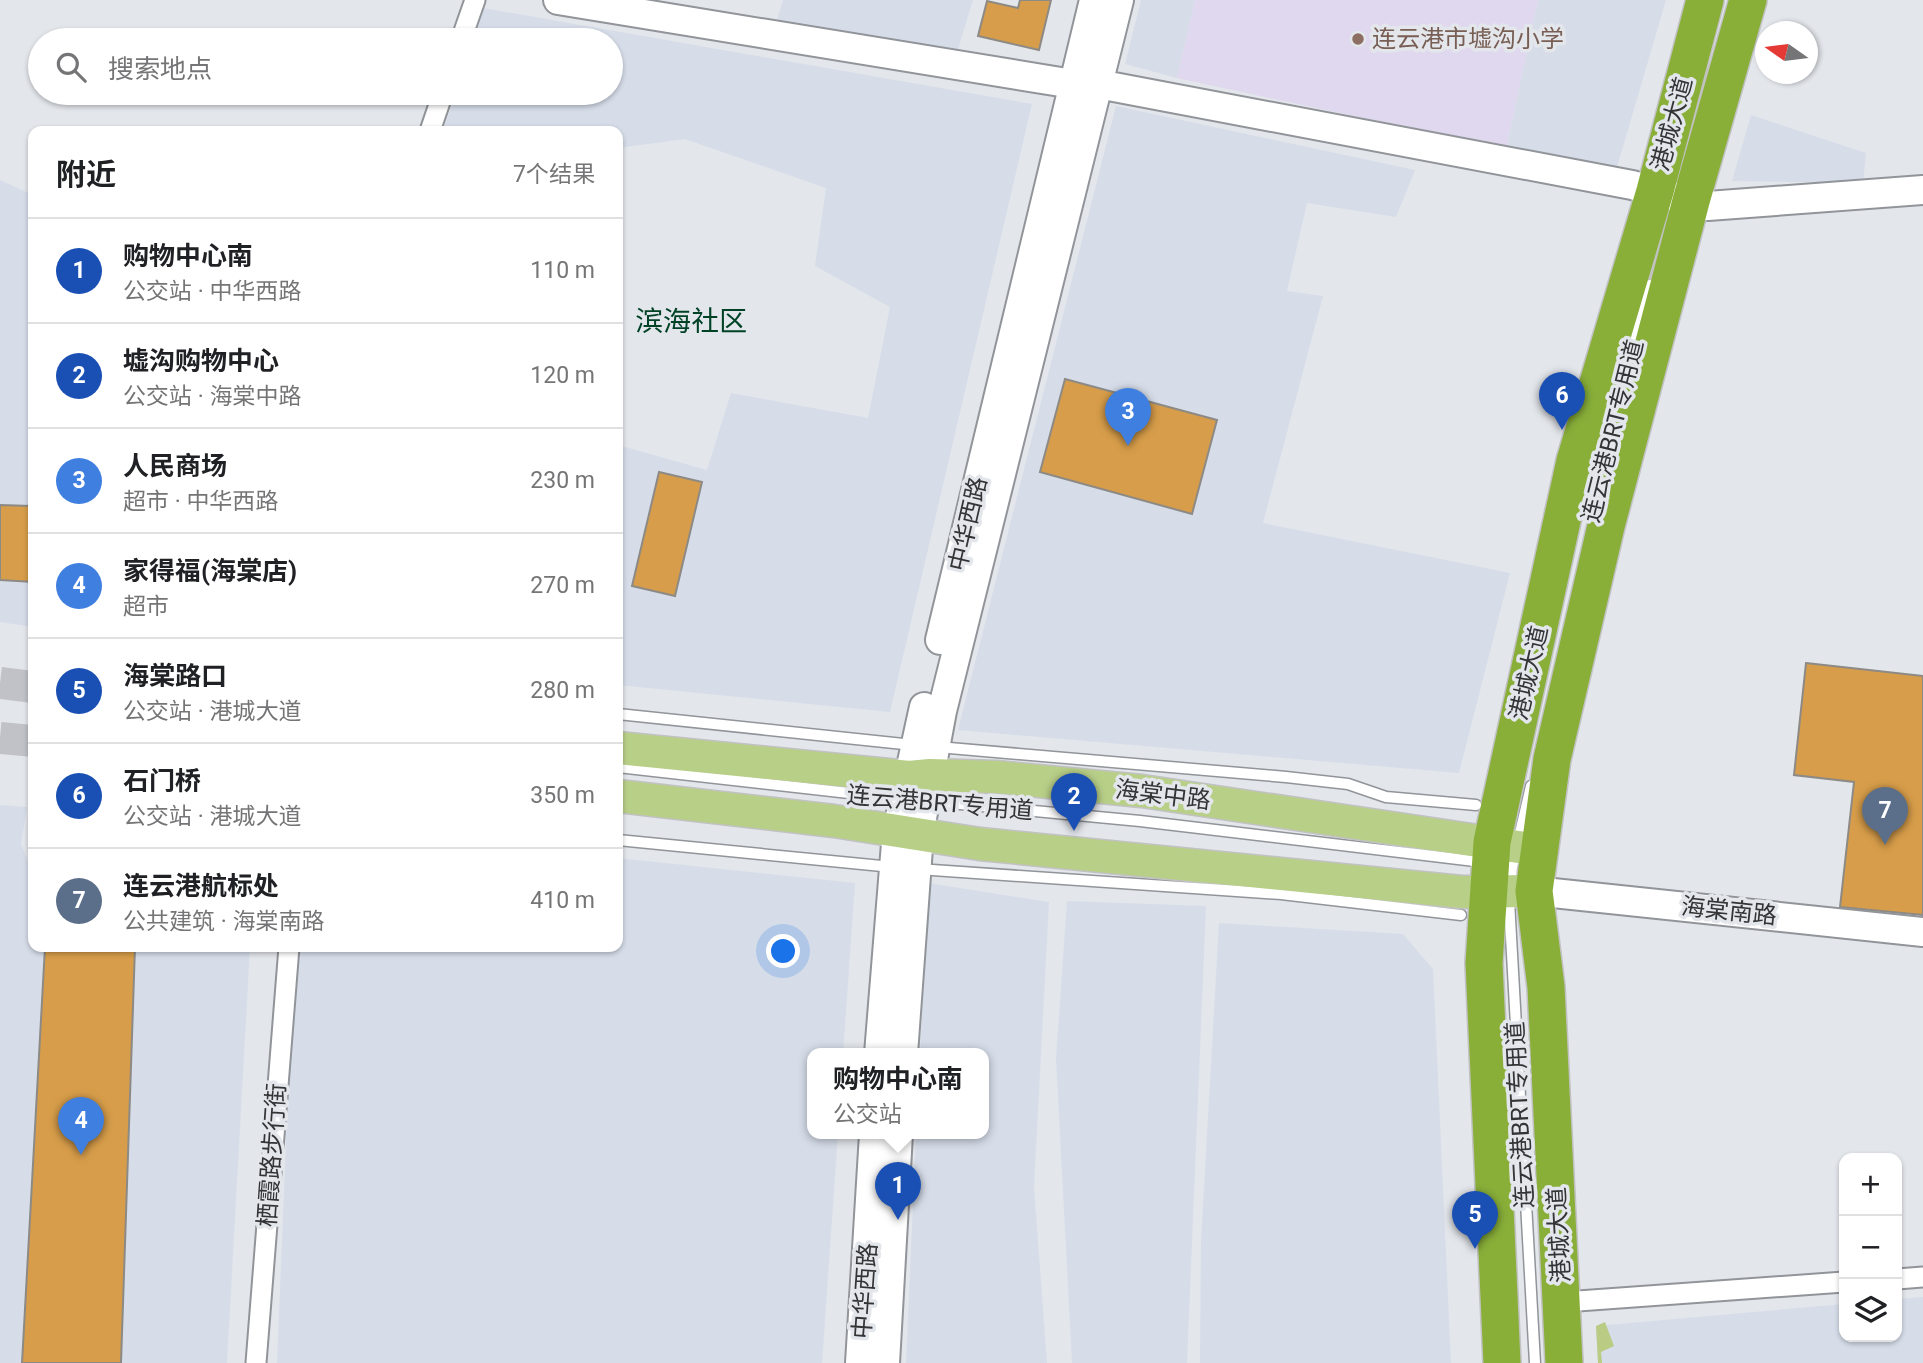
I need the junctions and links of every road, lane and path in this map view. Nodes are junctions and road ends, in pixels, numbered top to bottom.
1 (475, 0) edge
2 (558, 0) edge
3 (1094, 0) edge
4 (1119, 0) edge
5 (1704, 0) edge
6 (1748, 0) edge
7 (465, 28) edge
8 (1085, 84) junction
9 (439, 105) edge
10 (432, 126) edge
11 (1923, 190) edge
12 (1675, 196) junction
13 (1653, 277) dead end
14 (1589, 530) dead end
15 (623, 715) edge
16 (623, 748) edge
17 (623, 767) edge
18 (1535, 770) dead end
19 (920, 774) junction
20 (623, 797) edge
21 (1476, 805) dead end
22 (908, 832) junction
23 (623, 840) edge
24 (904, 868) junction
25 (1505, 873) junction
26 (1923, 932) edge
27 (289, 952) edge
28 (880, 1048) edge
29 (903, 1048) edge
30 (874, 1139) edge
31 (898, 1139) edge
32 (1923, 1277) edge
33 (1902, 1279) edge
34 (1839, 1282) edge
35 (1578, 1301) dead end
36 (256, 1363) edge
37 (860, 1363) edge
38 (885, 1363) edge
39 (1502, 1363) edge
40 (1535, 1363) edge
41 (1564, 1363) edge

1 - 7 street
2 - 8 main road
3 - 8 main road, 中华西路
4 - 8 main road
5 - 12 highway, 港城大道
6 - 12 highway, 港城大道
8 - 12 main road
8 - 19 main road, 中华西路
9 - 10 street
11 - 12 main road
12 - 25 highway, 港城大道
12 - 25 highway, 港城大道
13 - 14 lane, 连云港BRT专用道
15 - 19 lane
16 - 19 main road, 海棠中路
17 - 19 lane, 连云港BRT专用道
18 - 25 lane, 连云港BRT专用道
19 - 21 lane
19 - 22 main road, 中华西路
19 - 25 main road, 海棠中路
20 - 22 main road
22 - 24 main road, 中华西路
22 - 25 main road
23 - 24 lane
24 - 25 lane
24 - 28 main road, 中华西路
24 - 29 main road
25 - 26 main road, 海棠南路
25 - 39 highway, 港城大道
25 - 40 lane, 连云港BRT专用道
25 - 41 highway, 港城大道
27 - 36 street, 栖霞路步行街
30 - 37 main road, 中华西路
31 - 38 main road
32 - 33 street
34 - 35 street

